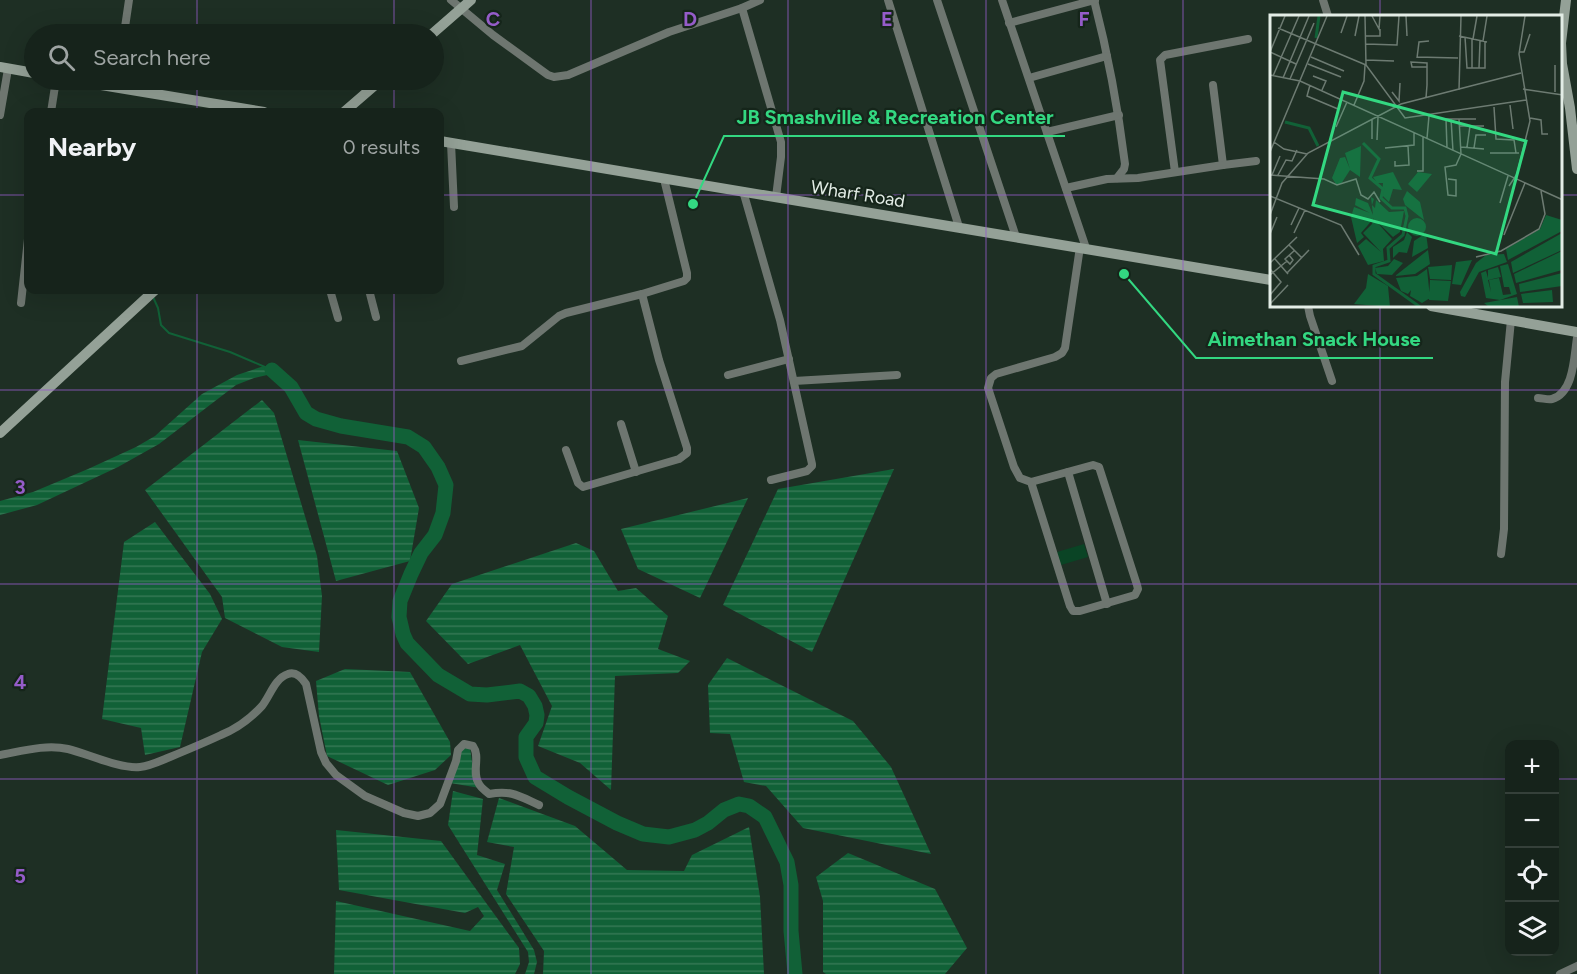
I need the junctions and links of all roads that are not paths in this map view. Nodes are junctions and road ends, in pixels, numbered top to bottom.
1 (129, 0) edge
2 (451, 0) edge
3 (471, 0) edge
4 (760, 0) edge
5 (888, 0) edge
6 (937, 0) edge
7 (1002, 0) edge
8 (1094, 0) edge
9 (1323, 0) edge
10 (1566, 0) edge
11 (741, 8) junction
12 (461, 9) junction
13 (1328, 15) edge
14 (1009, 23) junction
15 (125, 24) edge
16 (444, 24) edge
17 (1248, 39) dead end
18 (1562, 46) edge
19 (1107, 56) junction
20 (4, 68) edge
21 (24, 71) edge
22 (1562, 71) edge
23 (1029, 78) junction
24 (1213, 85) dead end
25 (54, 90) edge
26 (152, 90) edge
27 (369, 90) edge
28 (52, 108) edge
29 (244, 108) edge
30 (349, 108) edge
31 (1565, 109) edge
32 (0, 115) edge
33 (1119, 115) junction
34 (1047, 132) junction
35 (444, 142) edge
36 (451, 143) junction
37 (1256, 161) dead end
38 (1223, 165) junction
39 (1577, 169) edge
40 (1175, 172) junction
41 (1117, 178) junction
42 (664, 179) junction
43 (1066, 188) junction
44 (743, 191) junction
45 (776, 197) junction
46 (454, 207) dead end
47 (959, 227) junction
48 (1016, 237) junction
49 (1083, 248) junction
50 (24, 276) edge
51 (1270, 280) edge
52 (151, 294) edge
53 (331, 294) edge
54 (370, 294) edge
55 (642, 294) junction
56 (21, 303) dead end
57 (1309, 308) edge
58 (1442, 308) edge
59 (376, 317) dead end
60 (338, 318) dead end
61 (1511, 320) junction
62 (1577, 332) edge
63 (1577, 338) edge
64 (789, 359) junction
65 (461, 361) dead end
66 (728, 375) dead end
67 (897, 375) dead end
68 (794, 381) junction
69 (1332, 381) dead end
70 (1538, 398) dead end
71 (621, 424) dead end
72 (0, 433) edge
73 (566, 450) dead end
74 (636, 472) junction
75 (1068, 472) junction
76 (771, 480) dead end
77 (1031, 482) junction
78 (1502, 554) dead end
79 (1107, 604) junction
80 (0, 755) edge
81 (539, 805) dead end
82 (1577, 966) edge
83 (1560, 974) edge

1 - 15 street
2 - 12 street
3 - 12 main road
4 - 11 street
5 - 47 street
6 - 48 street
7 - 14 street
8 - 14 street
8 - 19 street
9 - 13 street
10 - 18 main road
11 - 12 street
11 - 45 street
12 - 16 main road
14 - 23 street
17 - 40 street
19 - 23 street
19 - 33 street
20 - 21 main road
20 - 32 street
22 - 31 main road
23 - 34 street
24 - 38 street
25 - 28 street
26 - 29 main road
27 - 30 main road
31 - 39 main road
33 - 34 street
33 - 41 street
34 - 43 street
35 - 36 main road, Wharf Road
36 - 42 main road, Wharf Road
36 - 46 street
37 - 38 street
38 - 40 street
40 - 41 street
41 - 43 street
42 - 44 main road, Wharf Road
42 - 55 street
43 - 49 street
44 - 45 main road, Wharf Road
44 - 64 street
45 - 47 main road, Wharf Road
47 - 48 main road, Wharf Road
48 - 49 main road, Wharf Road
49 - 51 main road, Wharf Road
49 - 77 street
50 - 56 street
52 - 72 main road
53 - 60 street
54 - 59 street
55 - 65 street
55 - 74 street
57 - 69 street
58 - 61 main road
61 - 62 main road
61 - 78 street
63 - 70 street
64 - 66 street
64 - 68 street
67 - 68 street
68 - 76 street
71 - 74 street
73 - 74 street
75 - 77 street
75 - 79 street
75 - 79 street
77 - 79 street
80 - 81 street
82 - 83 street

